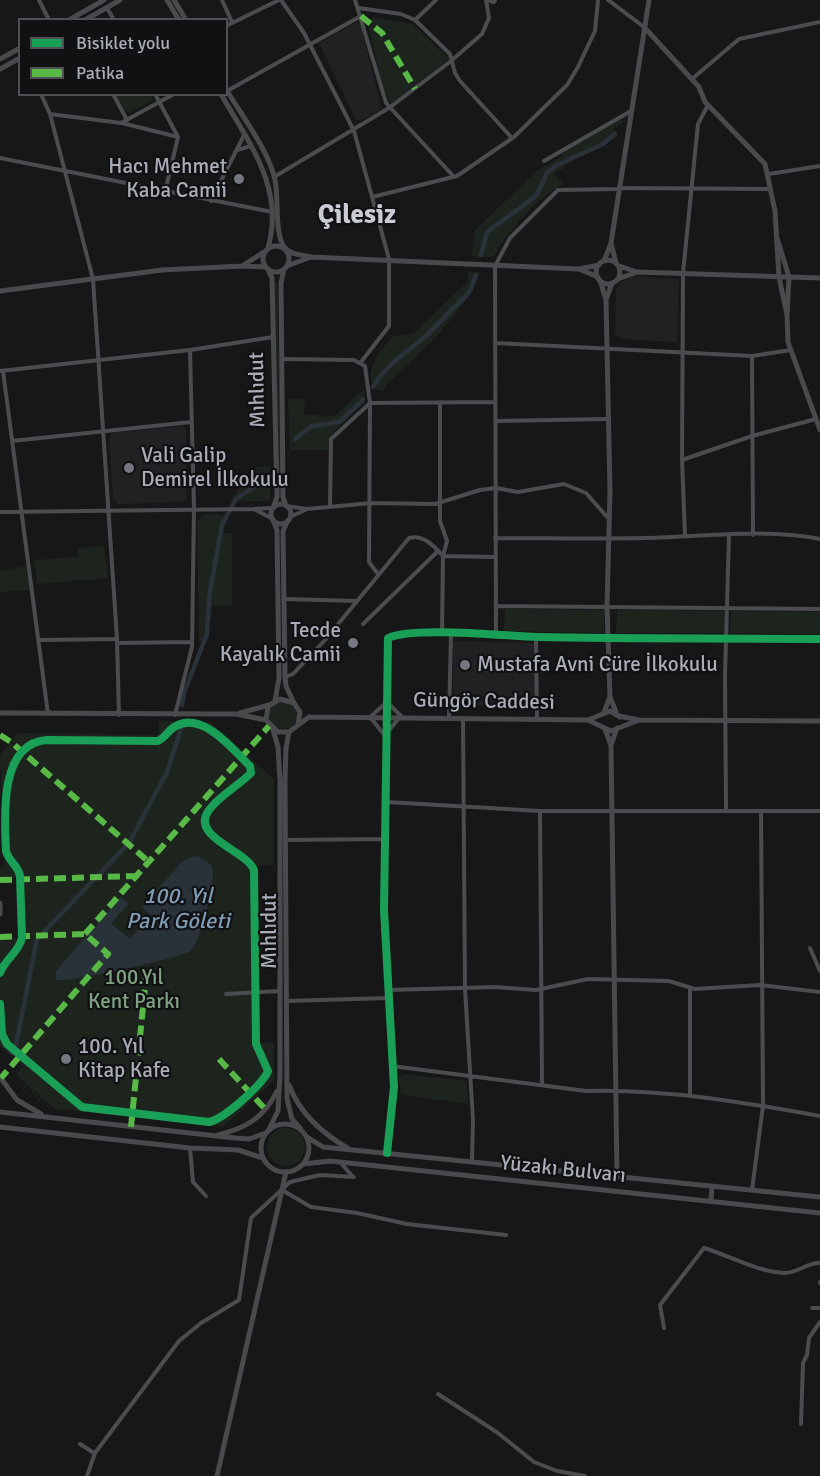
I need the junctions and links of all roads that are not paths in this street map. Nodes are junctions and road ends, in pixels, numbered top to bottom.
1 (39, 0) edge
2 (104, 0) edge
3 (120, 0) edge
4 (167, 0) edge
5 (174, 0) edge
6 (222, 0) edge
7 (280, 0) edge
8 (355, 0) edge
9 (436, 0) edge
10 (486, 0) edge
11 (495, 0) edge
12 (598, 0) edge
13 (608, 0) edge
14 (649, 0) edge
15 (107, 7) junction
16 (359, 8) junction
17 (361, 16) junction
18 (47, 18) edge
19 (72, 18) edge
20 (88, 18) edge
21 (113, 18) edge
22 (177, 18) edge
23 (185, 18) edge
24 (415, 20) junction
25 (232, 22) junction
26 (820, 22) edge
27 (228, 25) edge
28 (645, 27) junction
29 (310, 44) junction
30 (18, 49) edge
31 (0, 59) edge
32 (18, 59) edge
33 (451, 61) junction
34 (0, 69) edge
35 (692, 78) junction
36 (228, 89) edge
37 (228, 92) edge
38 (42, 96) edge
39 (114, 96) edge
40 (156, 96) edge
41 (171, 96) edge
42 (222, 96) edge
43 (160, 103) junction
44 (708, 105) junction
45 (389, 108) junction
46 (631, 111) junction
47 (50, 114) junction
48 (127, 120) junction
49 (121, 123) junction
50 (354, 130) junction
51 (244, 135) junction
52 (177, 137) junction
53 (512, 138) junction
54 (251, 146) junction
55 (237, 150) junction
56 (0, 158) edge
57 (544, 161) dead end
58 (820, 166) edge
59 (65, 172) junction
60 (769, 174) junction
61 (274, 177) junction
62 (454, 177) junction
63 (692, 188) junction
64 (619, 189) junction
65 (771, 189) junction
66 (165, 192) junction
67 (372, 197) junction
68 (211, 201) junction
69 (272, 212) junction
70 (777, 238) junction
71 (611, 243) junction
72 (284, 248) junction
73 (267, 249) junction
74 (311, 257) junction
75 (389, 260) junction
76 (601, 263) junction
77 (618, 264) junction
78 (242, 266) junction
79 (495, 266) junction
80 (286, 267) junction
81 (266, 269) junction
82 (579, 269) junction
83 (637, 273) junction
84 (683, 273) junction
85 (779, 277) junction
86 (789, 277) junction
87 (820, 278) edge
88 (93, 279) junction
89 (599, 279) junction
90 (618, 279) junction
91 (612, 283) junction
92 (0, 291) edge
93 (606, 300) junction
94 (787, 315) junction
95 (273, 337) junction
96 (496, 343) junction
97 (606, 347) junction
98 (791, 350) junction
99 (190, 351) junction
100 (681, 352) junction
101 (752, 356) junction
102 (282, 359) junction
103 (98, 361) junction
104 (361, 362) junction
105 (1, 371) edge
106 (495, 402) junction
107 (370, 403) junction
108 (440, 403) junction
109 (608, 418) junction
110 (816, 418) junction
111 (496, 421) junction
112 (191, 422) junction
113 (820, 430) edge
114 (102, 433) junction
115 (752, 435) junction
116 (12, 441) junction
117 (682, 460) junction
118 (496, 488) junction
119 (442, 502) junction
120 (371, 503) junction
121 (286, 506) junction
122 (330, 507) junction
123 (194, 508) junction
124 (273, 508) junction
125 (107, 509) junction
126 (254, 509) junction
127 (307, 510) junction
128 (0, 512) edge
129 (22, 513) junction
130 (608, 518) junction
131 (272, 519) junction
132 (289, 519) junction
133 (729, 535) junction
134 (685, 536) junction
135 (753, 536) junction
136 (495, 538) junction
137 (609, 538) junction
138 (820, 539) edge
139 (438, 551) junction
140 (442, 556) junction
141 (494, 557) junction
142 (378, 574) junction
143 (285, 599) junction
144 (357, 601) junction
145 (496, 606) junction
146 (607, 607) junction
147 (726, 608) junction
148 (820, 609) edge
149 (363, 624) dead end
150 (442, 633) junction
151 (451, 634) junction
152 (496, 635) junction
153 (536, 637) junction
154 (608, 637) junction
155 (725, 638) junction
156 (820, 639) edge
157 (39, 640) junction
158 (117, 641) junction
159 (192, 642) junction
160 (285, 677) junction
161 (610, 697) junction
162 (272, 702) junction
163 (387, 702) junction
164 (294, 703) junction
165 (298, 709) junction
166 (0, 713) edge
167 (236, 714) junction
168 (603, 714) junction
169 (618, 714) junction
170 (48, 715) junction
171 (119, 715) junction
172 (175, 715) junction
173 (309, 717) junction
174 (370, 717) junction
175 (386, 717) junction
176 (401, 717) junction
177 (449, 718) junction
178 (463, 718) junction
179 (537, 718) junction
180 (266, 720) junction
181 (588, 720) junction
182 (639, 720) junction
183 (726, 721) junction
184 (820, 721) edge
185 (298, 724) junction
186 (603, 727) junction
187 (618, 727) junction
188 (273, 730) junction
189 (290, 732) junction
190 (386, 736) junction
191 (611, 745) junction
192 (387, 802) junction
193 (465, 806) junction
194 (612, 809) junction
195 (726, 809) junction
196 (540, 811) junction
197 (761, 811) junction
198 (820, 811) edge
199 (386, 839) junction
200 (285, 840) junction
201 (0, 903) edge
202 (0, 914) edge
203 (810, 948) dead end
204 (820, 972) edge
205 (615, 979) junction
206 (760, 985) junction
207 (690, 988) junction
208 (465, 989) junction
209 (543, 989) junction
210 (388, 990) junction
211 (280, 991) junction
212 (820, 992) edge
213 (226, 994) dead end
214 (389, 998) junction
215 (287, 1001) junction
216 (392, 1066) junction
217 (0, 1077) edge
218 (471, 1078) junction
219 (287, 1080) junction
220 (542, 1085) junction
221 (279, 1087) junction
222 (614, 1090) junction
223 (690, 1096) junction
224 (763, 1106) junction
225 (0, 1112) edge
226 (45, 1116) junction
227 (820, 1116) edge
228 (0, 1127) edge
229 (300, 1128) junction
230 (268, 1131) junction
231 (214, 1136) junction
232 (307, 1137) junction
233 (190, 1148) junction
234 (350, 1150) junction
235 (387, 1153) junction
236 (263, 1158) junction
237 (472, 1160) junction
238 (341, 1163) junction
239 (303, 1164) junction
240 (286, 1172) junction
241 (616, 1176) junction
242 (712, 1186) junction
243 (281, 1190) junction
244 (752, 1190) junction
245 (206, 1196) dead end
246 (820, 1197) edge
247 (711, 1201) junction
248 (820, 1213) edge
249 (506, 1235) dead end
250 (820, 1263) edge
251 (812, 1308) dead end
252 (820, 1308) edge
253 (820, 1322) edge
254 (664, 1328) dead end
255 (438, 1394) dead end
256 (801, 1424) dead end
257 (80, 1444) dead end
258 (95, 1453) junction
259 (87, 1476) edge
260 (217, 1476) edge
261 (585, 1476) edge

1 - 18 street
2 - 19 main road
3 - 15 main road
4 - 22 main road
5 - 23 main road
6 - 25 street
7 - 25 street
7 - 29 street
8 - 16 street
9 - 24 street
10 - 11 street
10 - 33 street
12 - 53 street
13 - 28 street
14 - 28 main road
15 - 20 main road
15 - 21 street
16 - 17 street
16 - 24 street
17 - 29 street
17 - 45 street
24 - 33 street
25 - 27 street
26 - 35 street
28 - 35 main road
28 - 46 main road
29 - 36 street
29 - 50 street
30 - 31 main road
32 - 34 main road
33 - 45 street
33 - 53 street
35 - 44 main road
37 - 61 main road
38 - 47 street
39 - 48 street
40 - 43 street
41 - 43 street
42 - 51 main road
43 - 48 street
43 - 52 street
44 - 60 main road
44 - 63 street
45 - 50 street
45 - 62 street
46 - 57 street
46 - 64 main road
47 - 49 street
47 - 59 street
48 - 49 street
49 - 52 street
50 - 61 street
50 - 67 street
51 - 54 main road
51 - 55 street
52 - 66 street
53 - 62 street
54 - 55 street
54 - 69 main road
55 - 68 street
56 - 59 street
58 - 60 street
59 - 66 street
59 - 88 street
60 - 65 main road
61 - 72 main road
62 - 67 street
63 - 64 street
63 - 65 street
63 - 84 street
64 - 71 main road
64 - 79 street
65 - 70 main road
66 - 68 street
67 - 75 street
68 - 69 street
69 - 73 main road
70 - 85 main road
70 - 86 main road
71 - 76 main road
71 - 77 main road
72 - 73 main road
72 - 74 main road
72 - 80 main road
73 - 78 main road
73 - 81 main road
74 - 75 main road
74 - 80 main road
75 - 79 main road
75 - 104 street
76 - 77 main road
76 - 82 main road
76 - 89 main road
77 - 83 main road
77 - 90 main road
78 - 81 main road
78 - 88 main road
79 - 82 main road
79 - 96 street
80 - 81 main road
80 - 102 main road, Mıhlıdut
81 - 95 main road, Mıhlıdut
82 - 89 main road
83 - 84 main road
83 - 90 main road
84 - 85 main road
84 - 100 street
85 - 86 main road
85 - 94 main road
86 - 87 main road
86 - 94 main road
88 - 92 main road
88 - 103 street
89 - 91 main road
89 - 93 main road
90 - 91 main road
91 - 93 main road
93 - 97 main road
94 - 98 main road
95 - 99 street
95 - 124 main road, Mıhlıdut
96 - 97 street
96 - 106 street
97 - 100 street
97 - 109 main road
98 - 101 street
98 - 110 main road
99 - 103 street
99 - 112 street
100 - 101 street
100 - 117 street
101 - 115 street
102 - 104 street
102 - 121 main road, Mıhlıdut
103 - 105 street
103 - 114 street
104 - 107 street
105 - 116 street
106 - 108 street
106 - 111 street
107 - 108 street
107 - 120 street
107 - 122 street
108 - 119 street
109 - 111 street
109 - 130 main road
110 - 113 main road
110 - 115 street
111 - 118 street
112 - 114 street
112 - 123 street
114 - 116 street
114 - 125 street
115 - 117 street
115 - 135 street
116 - 129 street
117 - 134 street
118 - 119 street
118 - 130 street
118 - 136 street
119 - 120 street
119 - 140 street
120 - 122 street
120 - 142 street
121 - 124 main road
121 - 127 street
121 - 132 main road
122 - 127 street
123 - 125 street
123 - 126 street
123 - 159 street
124 - 126 street
124 - 131 main road
125 - 129 street
125 - 158 street
126 - 131 street
127 - 132 street
128 - 129 street
129 - 157 street
130 - 137 main road
131 - 132 main road
131 - 162 main road
132 - 143 main road
133 - 134 street
133 - 135 street
133 - 147 street
134 - 137 street
135 - 138 street
136 - 137 street
136 - 141 street
137 - 146 main road
139 - 140 street
139 - 142 street
139 - 149 street
140 - 141 street
140 - 150 street
141 - 145 street
142 - 144 street
143 - 144 street
143 - 160 main road
144 - 160 street
145 - 146 street
145 - 152 street
146 - 147 street
146 - 154 main road
147 - 148 street
147 - 155 street
150 - 151 street
150 - 163 street
151 - 152 street
151 - 177 street
152 - 153 street
153 - 154 street
153 - 179 street
154 - 155 street
154 - 161 main road
155 - 156 street
155 - 183 street
157 - 158 street
157 - 170 street
158 - 159 street
158 - 171 street
159 - 172 street
160 - 164 main road
161 - 168 main road
161 - 169 main road
162 - 164 main road
162 - 167 main road
162 - 180 main road
163 - 174 street
163 - 175 street
163 - 176 street
164 - 165 main road
165 - 173 main road
165 - 185 main road
166 - 170 main road
167 - 172 main road
167 - 180 main road
168 - 169 main road
168 - 181 main road
168 - 186 main road
169 - 182 main road
169 - 187 main road
170 - 171 main road
171 - 172 main road
173 - 174 main road, Güngör Caddesi
173 - 185 main road
174 - 175 main road, Güngör Caddesi
174 - 190 street
175 - 176 main road, Güngör Caddesi
175 - 190 street
176 - 177 main road, Güngör Caddesi
176 - 190 street
177 - 178 main road, Güngör Caddesi
178 - 179 main road, Güngör Caddesi
178 - 193 street
179 - 181 main road, Güngör Caddesi
180 - 188 main road
181 - 186 main road
182 - 183 main road
182 - 187 main road
183 - 184 main road
183 - 195 street
185 - 189 main road
186 - 187 main road
186 - 191 main road
187 - 191 main road
188 - 189 main road
188 - 211 main road, Mıhlıdut
189 - 200 main road, Mıhlıdut
190 - 192 street
191 - 194 main road
192 - 193 street
192 - 199 street
193 - 196 street
193 - 208 street
194 - 195 street
194 - 196 street
194 - 205 main road
195 - 197 street
196 - 209 street
197 - 198 street
197 - 206 street
199 - 200 street
199 - 210 street
200 - 215 main road, Mıhlıdut
201 - 202 main road
203 - 204 street
205 - 207 street
205 - 209 street
205 - 222 main road
206 - 207 street
206 - 212 street
206 - 224 street
207 - 223 street
208 - 209 street
208 - 210 street
208 - 218 street
209 - 220 street
210 - 214 street
211 - 213 street
211 - 221 main road, Mıhlıdut
214 - 215 street
214 - 216 street
215 - 219 main road, Mıhlıdut
216 - 218 street
216 - 235 street
217 - 226 main road
218 - 220 street
218 - 237 street
219 - 229 main road, Mıhlıdut
219 - 234 main road
220 - 222 street
221 - 230 main road, Mıhlıdut
221 - 231 main road
222 - 223 street
222 - 241 main road
223 - 224 street
224 - 227 street
224 - 244 street
225 - 226 main road
226 - 231 main road
228 - 233 main road
229 - 230 main road
229 - 232 main road
230 - 231 main road
230 - 236 main road
232 - 234 main road, Yüzakı Bulvarı
232 - 239 main road
233 - 236 main road
233 - 245 street
234 - 235 main road, Yüzakı Bulvarı
235 - 237 main road, Yüzakı Bulvarı
236 - 240 main road
237 - 241 main road, Yüzakı Bulvarı
238 - 239 main road, Yüzakı Bulvarı
238 - 243 street
238 - 247 main road, Yüzakı Bulvarı
239 - 240 main road
240 - 243 main road
241 - 242 main road, Yüzakı Bulvarı
242 - 244 main road, Yüzakı Bulvarı
242 - 247 main road
243 - 249 street
243 - 258 street
243 - 260 main road
244 - 246 main road, Yüzakı Bulvarı
247 - 248 main road, Yüzakı Bulvarı
250 - 254 street
251 - 252 street
253 - 256 street
255 - 261 street
257 - 258 street
258 - 259 street

